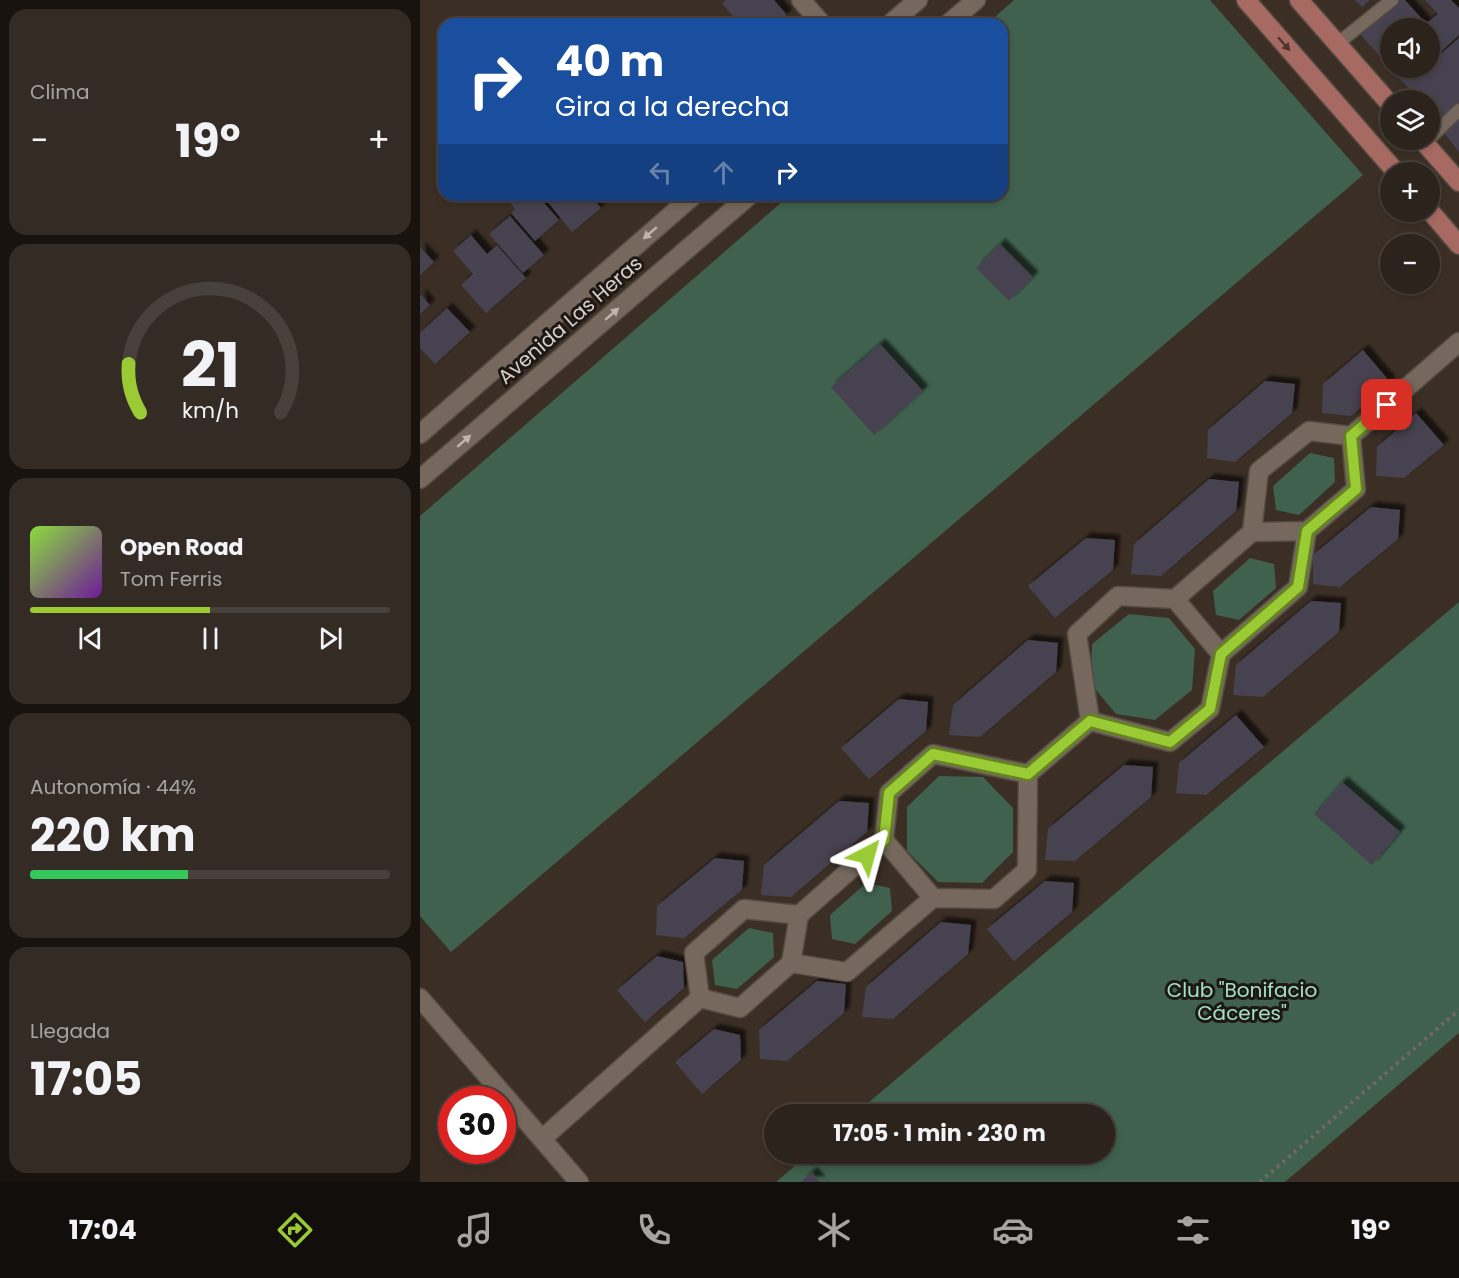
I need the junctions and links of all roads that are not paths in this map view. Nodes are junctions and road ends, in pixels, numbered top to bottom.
1 (801, 0) edge
2 (918, 0) edge
3 (976, 0) edge
4 (1246, 0) edge
5 (1299, 0) edge
6 (1392, 0) edge
7 (817, 18) edge
8 (897, 18) edge
9 (955, 18) edge
10 (1337, 44) junction
11 (1380, 93) edge
12 (1459, 110) edge
13 (1440, 127) edge
14 (1434, 150) edge
15 (1387, 162) edge
16 (1459, 182) edge
17 (687, 201) edge
18 (743, 201) edge
19 (1439, 222) edge
20 (1459, 245) edge
21 (1459, 342) edge
22 (421, 430) edge
23 (1351, 436) junction
24 (420, 479) edge
25 (1307, 531) junction
26 (1252, 532) junction
27 (1175, 599) junction
28 (1221, 654) junction
29 (1090, 721) junction
30 (1028, 774) junction
31 (884, 840) junction
32 (933, 898) junction
33 (799, 915) junction
34 (791, 963) junction
35 (420, 998) edge
36 (700, 998) junction
37 (542, 1138) junction
38 (579, 1182) edge

1 - 7 street
2 - 8 street
3 - 9 street
4 -> 15 main road
5 - 10 main road
6 - 10 lane
10 - 11 main road
12 - 13 lane
14 - 16 main road
17 -> 22 street, Avenida Las Heras
24 -> 18 street, Avenida Las Heras
19 - 20 main road
21 - 23 street
23 - 25 street
23 - 26 street
25 - 26 street
25 - 28 street
26 - 27 street
27 - 28 street
27 - 29 street
28 - 29 street
29 - 30 street
30 - 31 street
30 - 32 street
31 - 32 street
31 - 33 street
32 - 34 street
33 - 34 street
33 - 36 street
34 - 36 street
35 - 37 street
36 - 37 street
37 - 38 street

